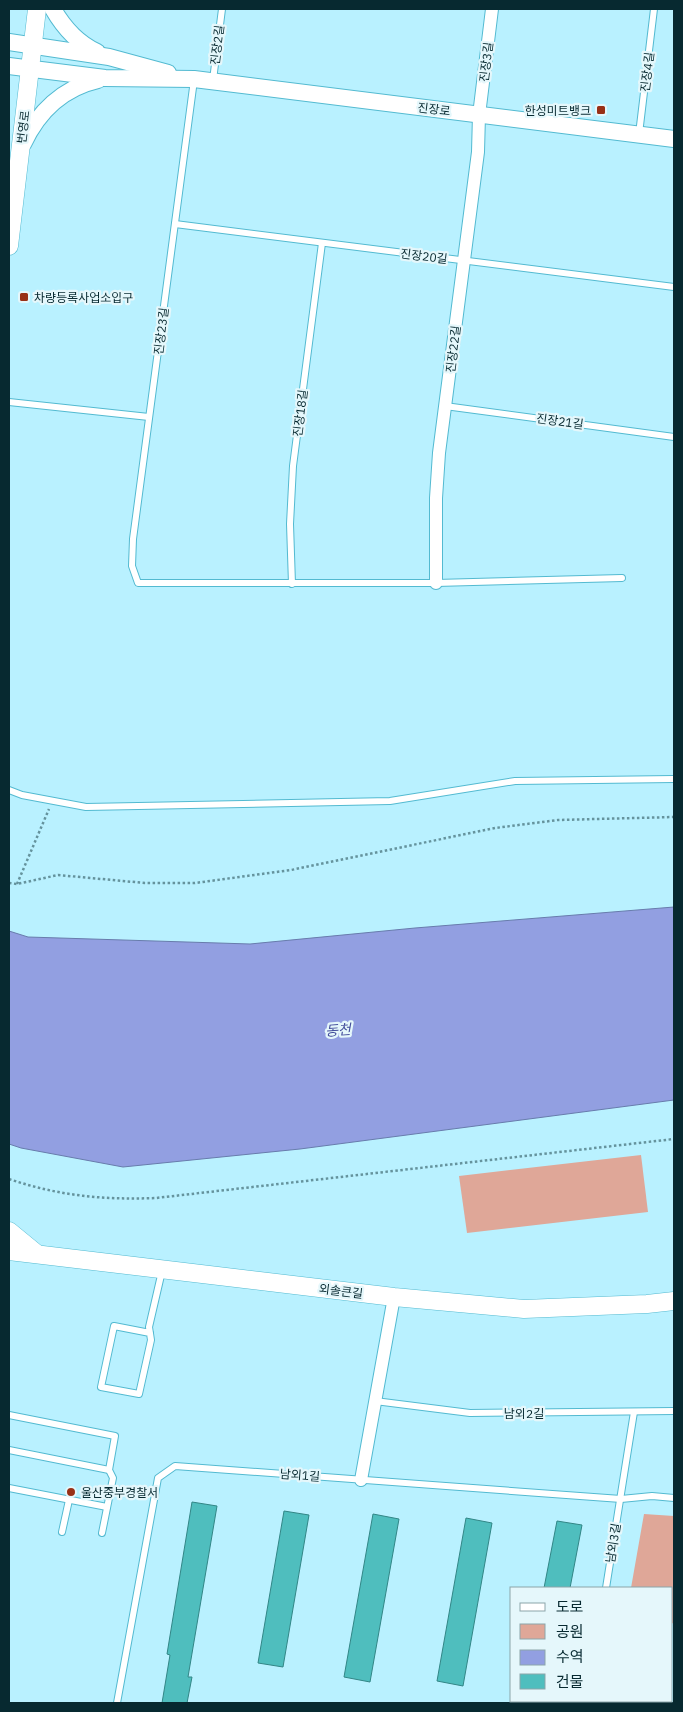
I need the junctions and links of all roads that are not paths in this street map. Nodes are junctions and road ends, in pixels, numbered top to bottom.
1 (37, 9) edge
2 (54, 9) edge
3 (222, 9) edge
4 (492, 9) edge
5 (654, 9) edge
6 (9, 42) edge
7 (33, 46) junction
8 (109, 57) junction
9 (9, 66) edge
10 (30, 68) junction
11 (105, 78) junction
12 (194, 79) junction
13 (213, 81) junction
14 (479, 115) junction
15 (639, 135) junction
16 (674, 139) edge
17 (21, 148) junction
18 (175, 224) junction
19 (322, 243) junction
20 (9, 246) edge
21 (464, 262) junction
22 (674, 287) edge
23 (9, 402) edge
24 (445, 406) junction
25 (150, 417) junction
26 (674, 437) edge
27 (622, 578) dead end
28 (436, 583) junction
29 (292, 584) junction
30 (674, 778) edge
31 (9, 790) edge
32 (9, 1231) edge
33 (9, 1251) edge
34 (37, 1254) junction
35 (162, 1269) junction
36 (394, 1297) junction
37 (674, 1300) edge
38 (150, 1333) junction
39 (375, 1400) junction
40 (674, 1411) edge
41 (634, 1412) junction
42 (9, 1415) edge
43 (9, 1450) edge
44 (108, 1470) junction
45 (361, 1480) junction
46 (9, 1488) edge
47 (620, 1498) junction
48 (674, 1498) edge
49 (69, 1500) junction
50 (107, 1507) junction
51 (62, 1532) dead end
52 (102, 1533) dead end
53 (606, 1587) edge
54 (117, 1703) edge

1 - 7 main road, 번영로
2 - 8 street
3 - 13 lane, 진장2길
4 - 14 street, 진장3길
5 - 15 lane, 진장4길
6 - 7 street, 진장로
7 - 8 street, 진장로
7 - 10 main road, 번영로
8 - 12 street, 진장로
9 - 10 street, 진장로
10 - 11 street, 진장로
10 - 17 main road, 번영로
11 - 12 street, 진장로
11 - 17 street
12 - 13 street, 진장로
12 - 18 lane, 진장23길
13 - 14 street, 진장로
14 - 15 street, 진장로
14 - 21 street, 진장22길
15 - 16 street, 진장로
17 - 20 main road, 번영로
18 - 19 lane, 진장20길
18 - 25 lane, 진장23길
19 - 21 lane, 진장20길
19 - 29 lane, 진장18길
21 - 22 lane, 진장20길
21 - 24 street, 진장22길
23 - 25 lane
24 - 26 lane, 진장21길
24 - 28 street, 진장22길
25 - 29 lane, 진장23길
27 - 28 lane
28 - 29 lane
30 - 31 lane
32 - 34 main road
33 - 34 main road, 외솔큰길
34 - 35 main road, 외솔큰길
35 - 36 main road, 외솔큰길
35 - 38 lane
36 - 37 main road, 외솔큰길
36 - 39 street
38 - 38 lane
39 - 41 lane, 남외2길
39 - 45 street
40 - 41 lane, 남외2길
41 - 47 lane, 남외3길
42 - 44 lane
43 - 44 lane
44 - 50 lane
45 - 47 lane, 남외1길
45 - 54 lane, 남외1길
46 - 49 lane
47 - 48 lane, 남외1길
47 - 53 lane, 남외3길
49 - 50 lane
49 - 51 lane
50 - 52 lane

